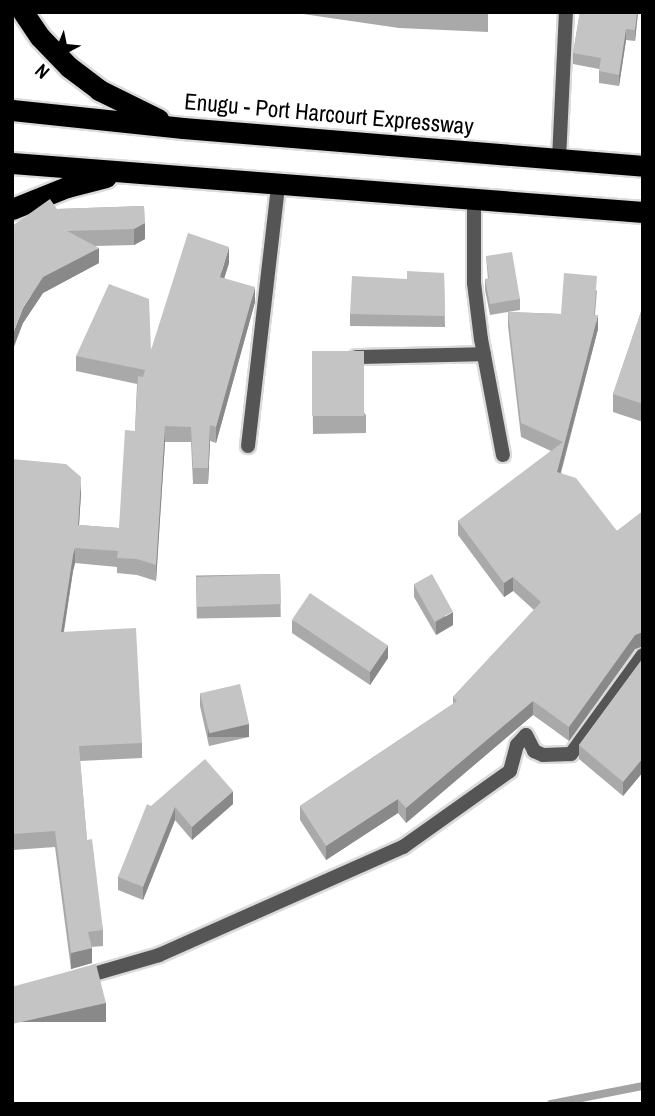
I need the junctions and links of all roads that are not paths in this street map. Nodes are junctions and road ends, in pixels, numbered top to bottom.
1 (23, 12) edge
2 (566, 13) edge
3 (12, 110) edge
4 (183, 128) junction
5 (559, 159) junction
6 (12, 163) edge
7 (643, 166) edge
8 (123, 173) junction
9 (278, 185) junction
10 (474, 200) junction
11 (12, 209) edge
12 (643, 212) edge
13 (484, 354) junction
14 (356, 357) edge
15 (248, 446) dead end
16 (503, 455) dead end
17 (643, 655) edge
18 (69, 981) edge

1 - 4 highway
2 - 5 lane
3 - 4 highway, Enugu - Port Harcourt Expressway
4 - 5 highway, Enugu - Port Harcourt Expressway
5 - 7 highway, Enugu - Port Harcourt Expressway
6 - 8 highway
8 - 9 highway
8 - 11 highway
9 - 10 highway
9 - 15 lane
10 - 12 highway
10 - 13 lane
13 - 14 lane
13 - 16 lane
17 - 18 lane

